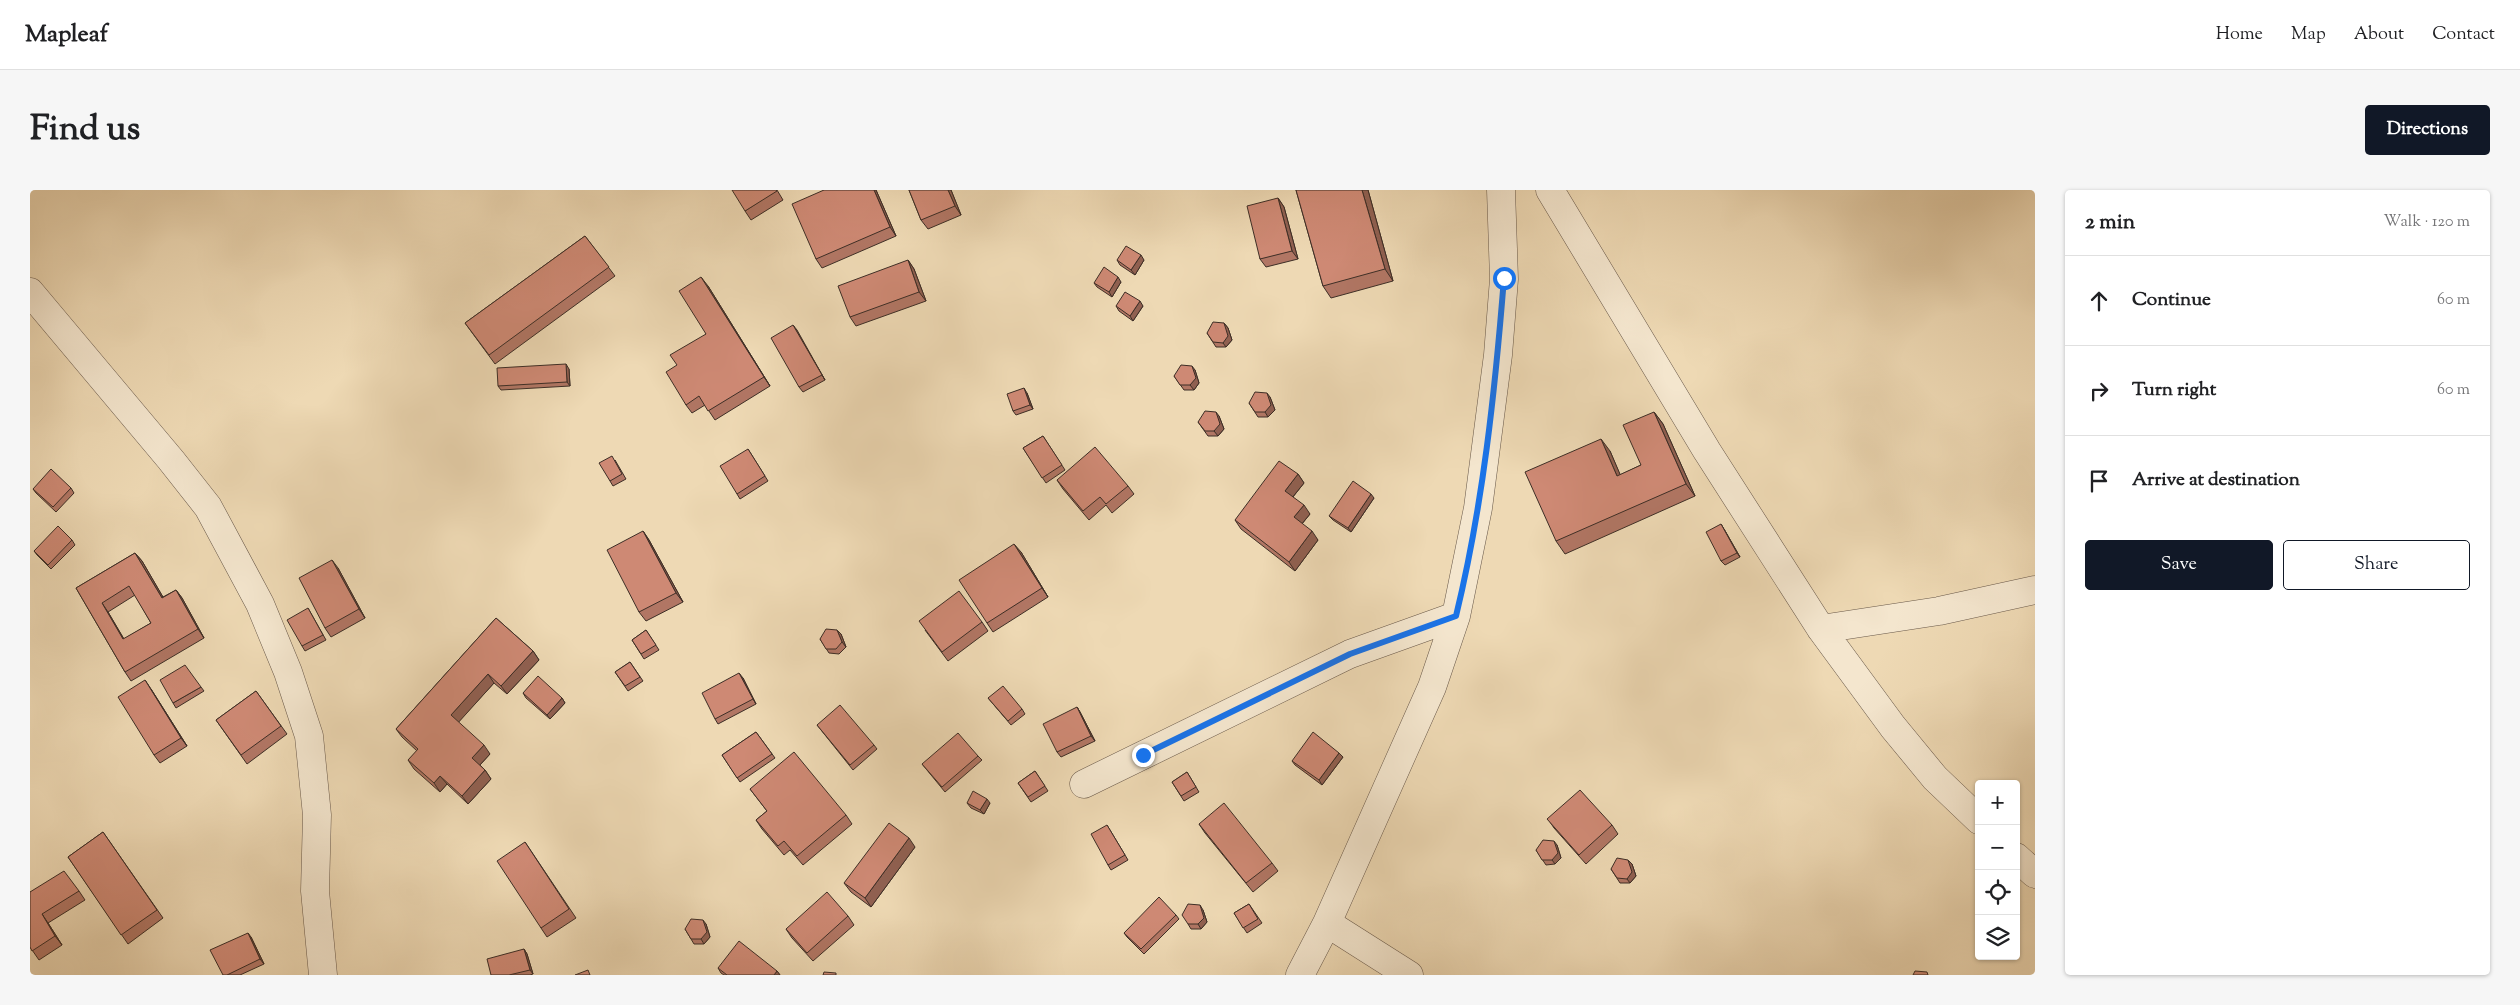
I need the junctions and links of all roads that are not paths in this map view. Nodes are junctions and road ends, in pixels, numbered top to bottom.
1 (1501, 190) edge
2 (1550, 190) edge
3 (30, 292) edge
4 (2035, 590) edge
5 (1456, 616) junction
6 (1822, 629) junction
7 (1084, 784) dead end
8 (1975, 816) edge
9 (2020, 861) edge
10 (2035, 874) edge
11 (1327, 923) junction
12 (322, 975) edge
13 (1300, 975) edge
14 (1409, 975) edge

1 - 5 street
2 - 6 street
3 - 12 street
4 - 6 street
5 - 7 street
5 - 11 street
6 - 8 street
9 - 10 street
11 - 13 street
11 - 14 street

